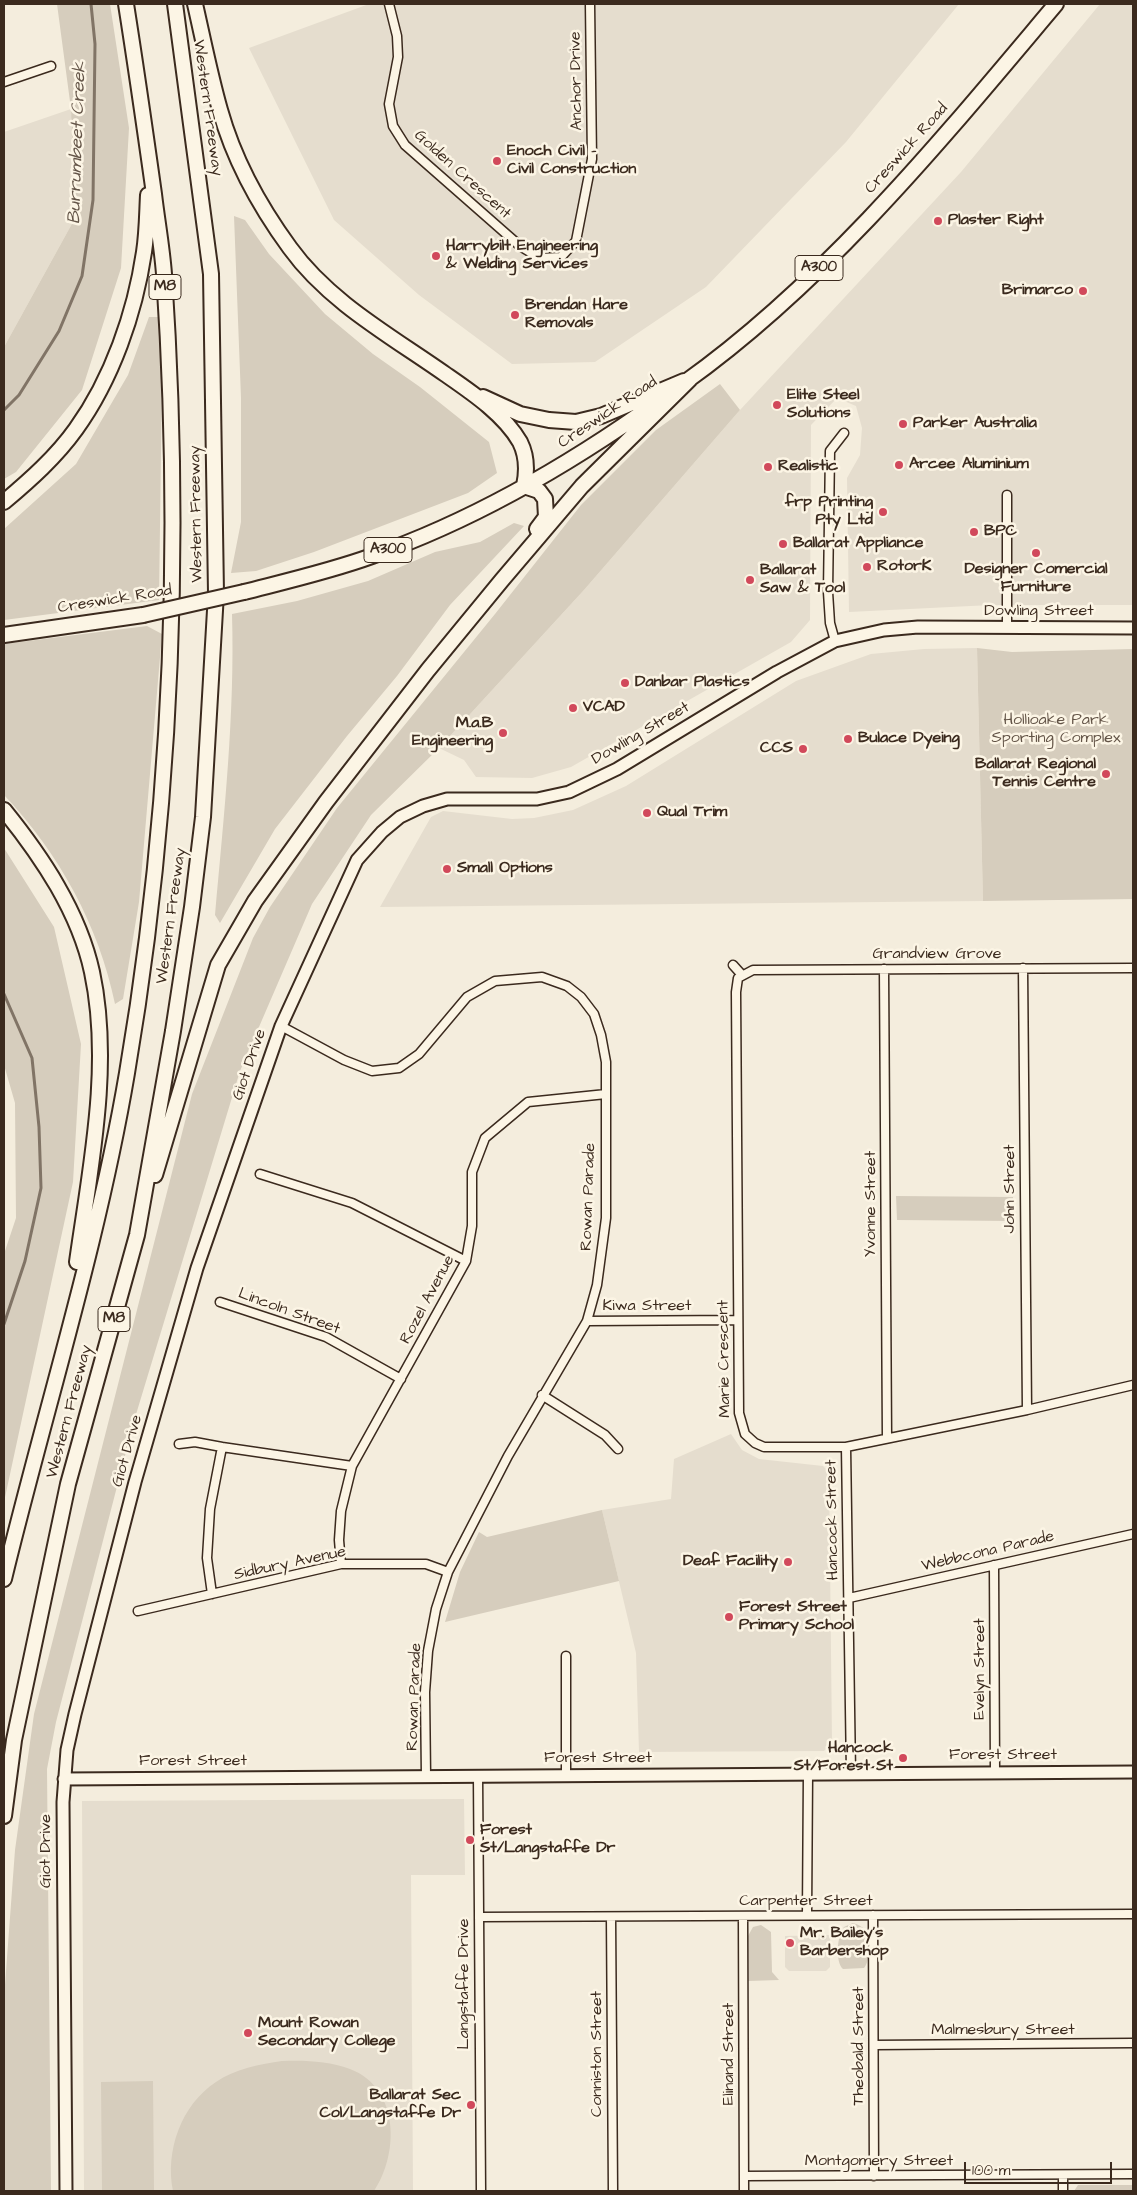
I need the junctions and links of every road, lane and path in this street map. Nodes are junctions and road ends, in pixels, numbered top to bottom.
1 (126, 4) edge
2 (175, 4) edge
3 (194, 4) edge
4 (389, 4) edge
5 (590, 4) edge
6 (1056, 4) edge
7 (51, 66) dead end
8 (4, 82) edge
9 (592, 159) joint
10 (150, 165) junction
11 (690, 379) junction
12 (471, 392) junction
13 (844, 433) dead end
14 (524, 486) junction
15 (1007, 495) dead end
16 (4, 502) edge
17 (502, 580) junction
18 (4, 628) edge
19 (1007, 628) junction
20 (1133, 628) edge
21 (47, 629) junction
22 (4, 635) edge
23 (835, 641) junction
24 (447, 799) joint
25 (4, 810) edge
26 (733, 965) dead end
27 (1024, 968) junction
28 (1133, 968) edge
29 (884, 969) junction
30 (742, 975) junction
31 (281, 1026) junction
32 (606, 1094) junction
33 (260, 1174) dead end
34 (137, 1235) junction
35 (466, 1261) junction
36 (220, 1302) dead end
37 (738, 1320) junction
38 (587, 1321) junction
39 (68, 1330) junction
40 (401, 1379) junction
41 (1133, 1385) edge
42 (542, 1395) junction
43 (1027, 1410) junction
44 (887, 1438) junction
45 (179, 1444) dead end
46 (222, 1447) junction
47 (846, 1447) junction
48 (618, 1449) dead end
49 (352, 1466) junction
50 (1133, 1534) edge
51 (340, 1564) junction
52 (994, 1565) junction
53 (448, 1572) junction
54 (4, 1579) edge
55 (212, 1594) junction
56 (849, 1598) junction
57 (138, 1611) dead end
58 (566, 1656) dead end
59 (995, 1772) junction
60 (1133, 1772) edge
61 (850, 1773) junction
62 (808, 1774) junction
63 (566, 1775) junction
64 (426, 1776) junction
65 (478, 1776) junction
66 (64, 1779) junction
67 (4, 1816) edge
68 (1133, 1914) edge
69 (807, 1915) junction
70 (873, 1915) junction
71 (742, 1916) junction
72 (479, 1917) junction
73 (611, 1917) junction
74 (1133, 2044) edge
75 (874, 2045) junction
76 (1133, 2174) edge
77 (1063, 2175) junction
78 (744, 2176) junction
79 (874, 2176) junction
80 (66, 2191) edge
81 (481, 2191) edge
82 (613, 2191) edge
83 (744, 2191) edge
84 (1063, 2191) edge

1 - 10 highway, Western Freeway / M8
2 - 34 highway, Western Freeway / M8
3 - 12 highway
4 - 9 street, Golden Crescent
5 - 9 street, Anchor Drive
6 - 11 highway, Creswick Road / A300
7 - 8 street
10 - 16 highway
10 - 39 highway, Western Freeway / M8
11 - 12 highway
11 - 14 highway, Creswick Road / A300
11 - 17 highway
12 - 14 highway
13 - 23 street
14 - 17 highway
14 - 21 highway, Creswick Road / A300, bridge
15 - 19 street
17 - 34 highway
18 - 21 highway, Creswick Road / A300
19 - 20 street, Dowling Street
19 - 23 street, Dowling Street
21 - 22 highway, Creswick Road / A300
23 - 24 street, Dowling Street
24 - 31 street, Giot Drive
25 - 39 highway
26 - 30 street
27 - 28 street, Grandview Grove
27 - 29 street, Grandview Grove
27 - 43 street, John Street
29 - 30 street, Grandview Grove
29 - 44 street, Yvonne Street
30 - 37 street, Marie Crescent
31 - 32 street, Rowan Parade
31 - 66 street, Giot Drive
32 - 35 street, Rozel Avenue
32 - 38 street, Rowan Parade
33 - 35 street
34 - 67 highway, Western Freeway / M8
35 - 40 street, Rozel Avenue
36 - 40 street, Lincoln Street
37 - 38 street, Kiwa Street
37 - 47 street, Marie Crescent
38 - 42 street, Rowan Parade
39 - 54 highway, Western Freeway / M8
40 - 49 street, Rozel Avenue
41 - 43 street, Marie Crescent
42 - 48 street
42 - 53 street, Rowan Parade
43 - 44 street, Marie Crescent
44 - 47 street, Marie Crescent
45 - 46 street
46 - 49 street
46 - 55 street
47 - 56 street, Hancock Street
49 - 51 street, Rozel Avenue
50 - 52 street, Webbcona Parade
51 - 53 street, Sidbury Avenue
51 - 55 street, Sidbury Avenue
52 - 56 street, Webbcona Parade
52 - 59 street, Evelyn Street
53 - 64 street, Rowan Parade
55 - 57 street, Sidbury Avenue
56 - 61 street, Hancock Street
58 - 63 street
59 - 60 street, Forest Street
59 - 61 street, Forest Street
61 - 62 street, Forest Street
62 - 63 street, Forest Street
62 - 69 street
63 - 65 street, Forest Street
64 - 65 street, Forest Street
64 - 66 street, Forest Street
65 - 72 street, Langstaffe Drive
66 - 80 street, Giot Drive
68 - 70 street, Carpenter Street
69 - 70 street, Carpenter Street
69 - 71 street, Carpenter Street
70 - 75 street, Theobald Street
71 - 73 street, Carpenter Street
71 - 78 street, Elinand Street
72 - 73 street, Carpenter Street
72 - 81 street, Langstaffe Drive
73 - 82 street, Conniston Street
74 - 75 street, Malmesbury Street
75 - 79 street, Theobald Street
76 - 77 street, Montgomery Street
77 - 79 street, Montgomery Street
77 - 84 street
78 - 79 street, Montgomery Street
78 - 83 street, Elinand Street

